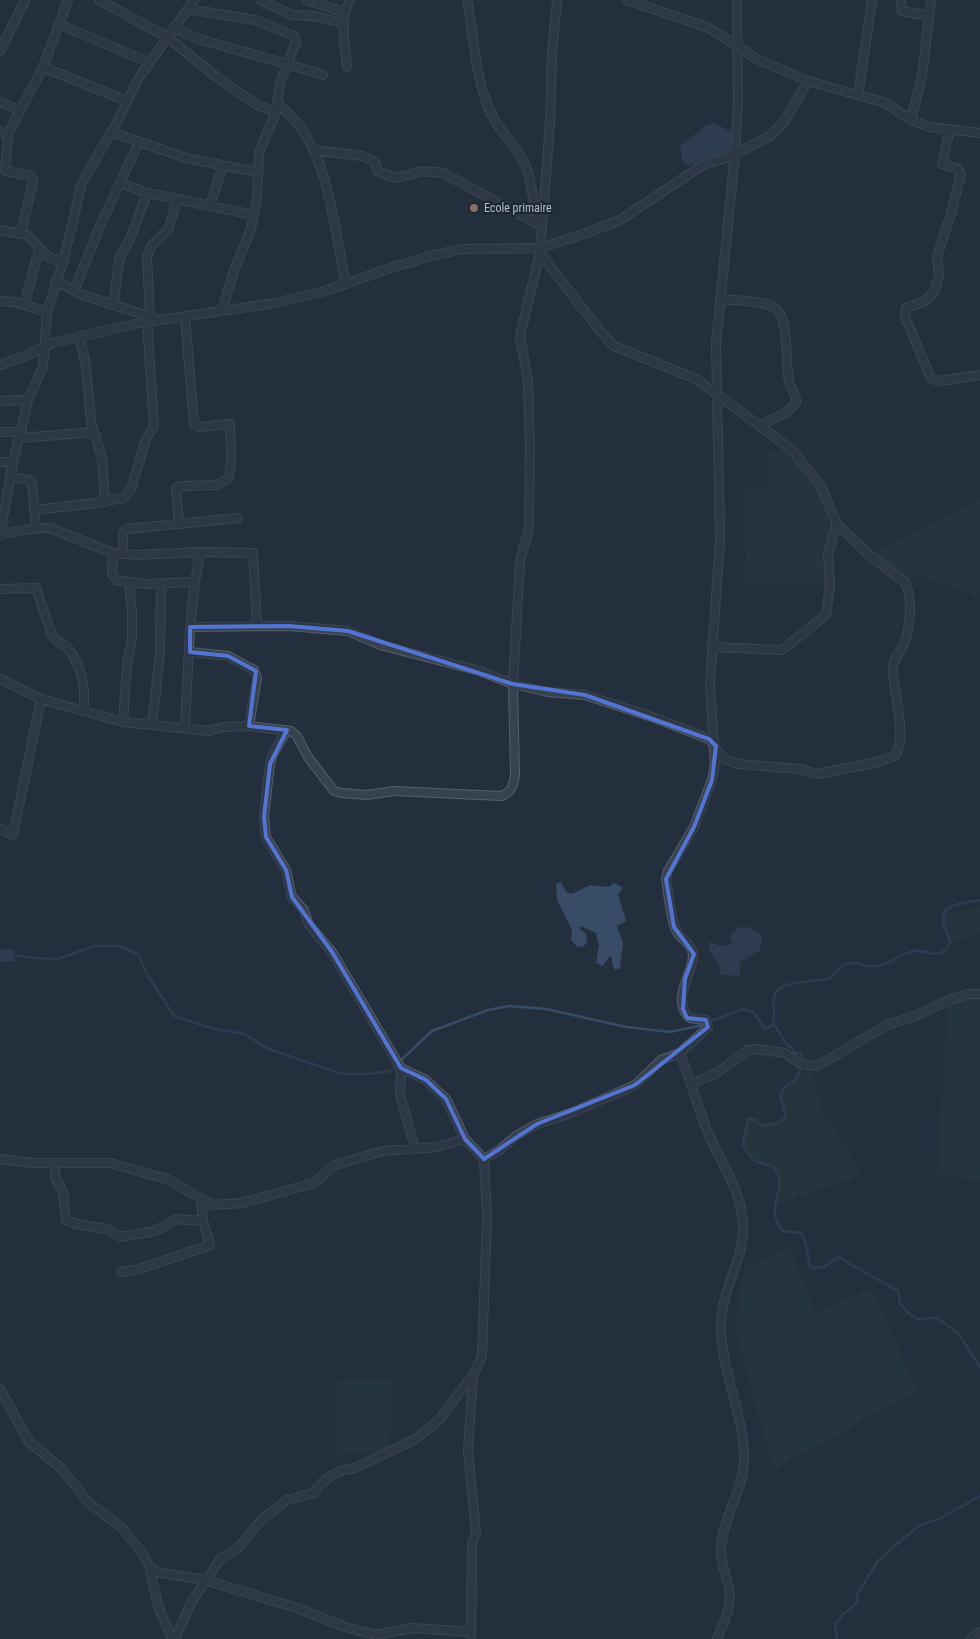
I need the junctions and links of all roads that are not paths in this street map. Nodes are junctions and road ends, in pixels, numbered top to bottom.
1 (24, 0) edge
2 (68, 0) edge
3 (99, 0) edge
4 (194, 0) edge
5 (260, 0) edge
6 (306, 0) edge
7 (348, 0) edge
8 (467, 0) edge
9 (557, 0) edge
10 (627, 0) edge
11 (737, 0) edge
12 (872, 0) edge
13 (901, 0) edge
14 (931, 0) edge
15 (189, 9) junction
16 (344, 12) junction
17 (929, 16) junction
18 (342, 23) junction
19 (59, 24) junction
20 (175, 29) junction
21 (167, 36) junction
22 (739, 46) junction
23 (0, 50) edge
24 (148, 62) junction
25 (287, 64) junction
26 (43, 67) junction
27 (347, 67) dead end
28 (323, 75) dead end
29 (808, 82) junction
30 (858, 95) junction
31 (0, 102) edge
32 (127, 102) junction
33 (277, 102) junction
34 (19, 110) junction
35 (276, 112) junction
36 (911, 120) junction
37 (950, 129) junction
38 (111, 132) junction
39 (4, 133) edge
40 (980, 133) edge
41 (139, 142) junction
42 (313, 150) junction
43 (735, 154) junction
44 (223, 165) junction
45 (257, 172) junction
46 (120, 183) junction
47 (147, 193) junction
48 (176, 199) junction
49 (210, 206) junction
50 (254, 215) junction
51 (542, 217) junction
52 (542, 226) junction
53 (0, 230) edge
54 (21, 233) junction
55 (39, 250) junction
56 (540, 251) junction
57 (63, 262) junction
58 (56, 281) junction
59 (346, 284) junction
60 (74, 291) junction
61 (722, 299) junction
62 (0, 301) edge
63 (114, 303) junction
64 (24, 305) junction
65 (222, 310) junction
66 (47, 312) junction
67 (186, 316) junction
68 (149, 319) junction
69 (79, 336) junction
70 (45, 346) junction
71 (0, 365) edge
72 (980, 375) edge
73 (717, 395) junction
74 (28, 400) junction
75 (0, 401) edge
76 (759, 426) junction
77 (0, 432) edge
78 (94, 432) junction
79 (21, 435) junction
80 (0, 462) edge
81 (13, 462) junction
82 (10, 477) junction
83 (105, 501) junction
84 (34, 510) junction
85 (238, 518) dead end
86 (179, 523) junction
87 (837, 524) junction
88 (36, 528) junction
89 (0, 534) edge
90 (113, 552) junction
91 (200, 552) junction
92 (123, 554) junction
93 (129, 582) junction
94 (195, 582) junction
95 (161, 584) junction
96 (0, 589) edge
97 (257, 626) junction
98 (190, 627) junction
99 (712, 647) junction
100 (190, 652) junction
101 (0, 679) edge
102 (513, 684) junction
103 (40, 699) junction
104 (82, 711) junction
105 (123, 722) junction
106 (152, 725) junction
107 (249, 726) junction
108 (185, 727) junction
109 (287, 730) junction
110 (716, 746) junction
111 (0, 829) edge
112 (980, 994) edge
113 (680, 1053) junction
114 (401, 1068) junction
115 (691, 1084) junction
116 (465, 1139) junction
117 (415, 1148) junction
118 (0, 1159) edge
119 (484, 1159) junction
120 (55, 1163) junction
121 (201, 1198) junction
122 (203, 1221) junction
123 (121, 1272) dead end
124 (473, 1375) junction
125 (0, 1389) edge
126 (0, 1402) edge
127 (8, 1406) junction
128 (149, 1566) junction
129 (205, 1580) junction
130 (980, 1632) edge
131 (471, 1635) edge
132 (173, 1639) edge
133 (717, 1639) edge
134 (971, 1639) edge

1 - 23 street
2 - 19 street
3 - 21 street
4 - 15 street
5 - 18 street
6 - 16 street
7 - 16 street
8 - 51 street
9 - 51 street
10 - 22 street
11 - 22 street
12 - 30 street
13 - 17 street
14 - 17 street
15 - 20 street
15 - 25 street
16 - 18 street
17 - 36 street
18 - 27 street
19 - 24 street
19 - 26 street
20 - 21 street
20 - 25 street
21 - 24 street
21 - 35 street
22 - 29 street
22 - 43 street
24 - 32 street
25 - 28 street
25 - 33 street
26 - 32 street
26 - 34 street
29 - 30 street
29 - 43 street
30 - 36 street
31 - 34 street
32 - 38 street
33 - 35 street
33 - 42 street
34 - 39 street
35 - 45 street
36 - 37 street
37 - 40 street
37 - 72 street
38 - 41 street
38 - 57 street
39 - 54 street
41 - 44 street
41 - 46 street
42 - 52 street
42 - 59 street
43 - 56 street
43 - 61 street
44 - 45 street
44 - 49 street
45 - 50 street
46 - 47 street
46 - 60 street
47 - 48 street
47 - 63 street
48 - 49 street
48 - 68 street
49 - 50 street
50 - 65 street
51 - 52 street
52 - 56 street
53 - 54 street
54 - 55 street
55 - 57 street
55 - 64 street
56 - 59 street
56 - 73 street
56 - 102 street
57 - 58 street
58 - 60 street
58 - 66 street
59 - 65 street
60 - 63 street
61 - 73 street
61 - 76 street
62 - 64 street
63 - 68 street
64 - 66 street
65 - 67 street
66 - 70 street
67 - 68 street
67 - 86 street
68 - 69 street
68 - 83 street
69 - 70 street
69 - 78 street
70 - 71 street
70 - 74 street
73 - 76 street
73 - 99 street
74 - 75 street
74 - 79 street
76 - 87 street
77 - 79 street
78 - 79 street
78 - 83 street
79 - 81 street
80 - 81 street
81 - 82 street
82 - 84 street
82 - 89 street
83 - 84 street
84 - 88 street
85 - 86 street
86 - 92 street
87 - 99 street
87 - 110 street
88 - 89 street
88 - 90 street
90 - 92 street
90 - 93 street
91 - 92 street
91 - 94 street
91 - 97 street
93 - 95 street
93 - 105 street
94 - 95 street
94 - 98 street
95 - 106 street
96 - 104 street
97 - 98 street
97 - 102 street
98 - 100 street
99 - 110 street
100 - 107 street
100 - 108 street
101 - 103 street
102 - 109 street
102 - 110 street
103 - 104 street
103 - 111 street
104 - 105 street
105 - 106 street
106 - 108 street
107 - 108 street
107 - 109 street
109 - 114 street
110 - 113 street
112 - 115 street
113 - 115 street
113 - 119 street
114 - 116 street
114 - 117 street
115 - 133 street
116 - 117 street
116 - 119 street
117 - 121 street
118 - 120 street
119 - 124 street
120 - 121 street
120 - 122 street
121 - 122 street
122 - 123 street
124 - 129 street
124 - 131 street
125 - 127 street
126 - 127 street
127 - 128 street
128 - 129 street
128 - 132 street
129 - 131 street
129 - 132 street
130 - 134 street

